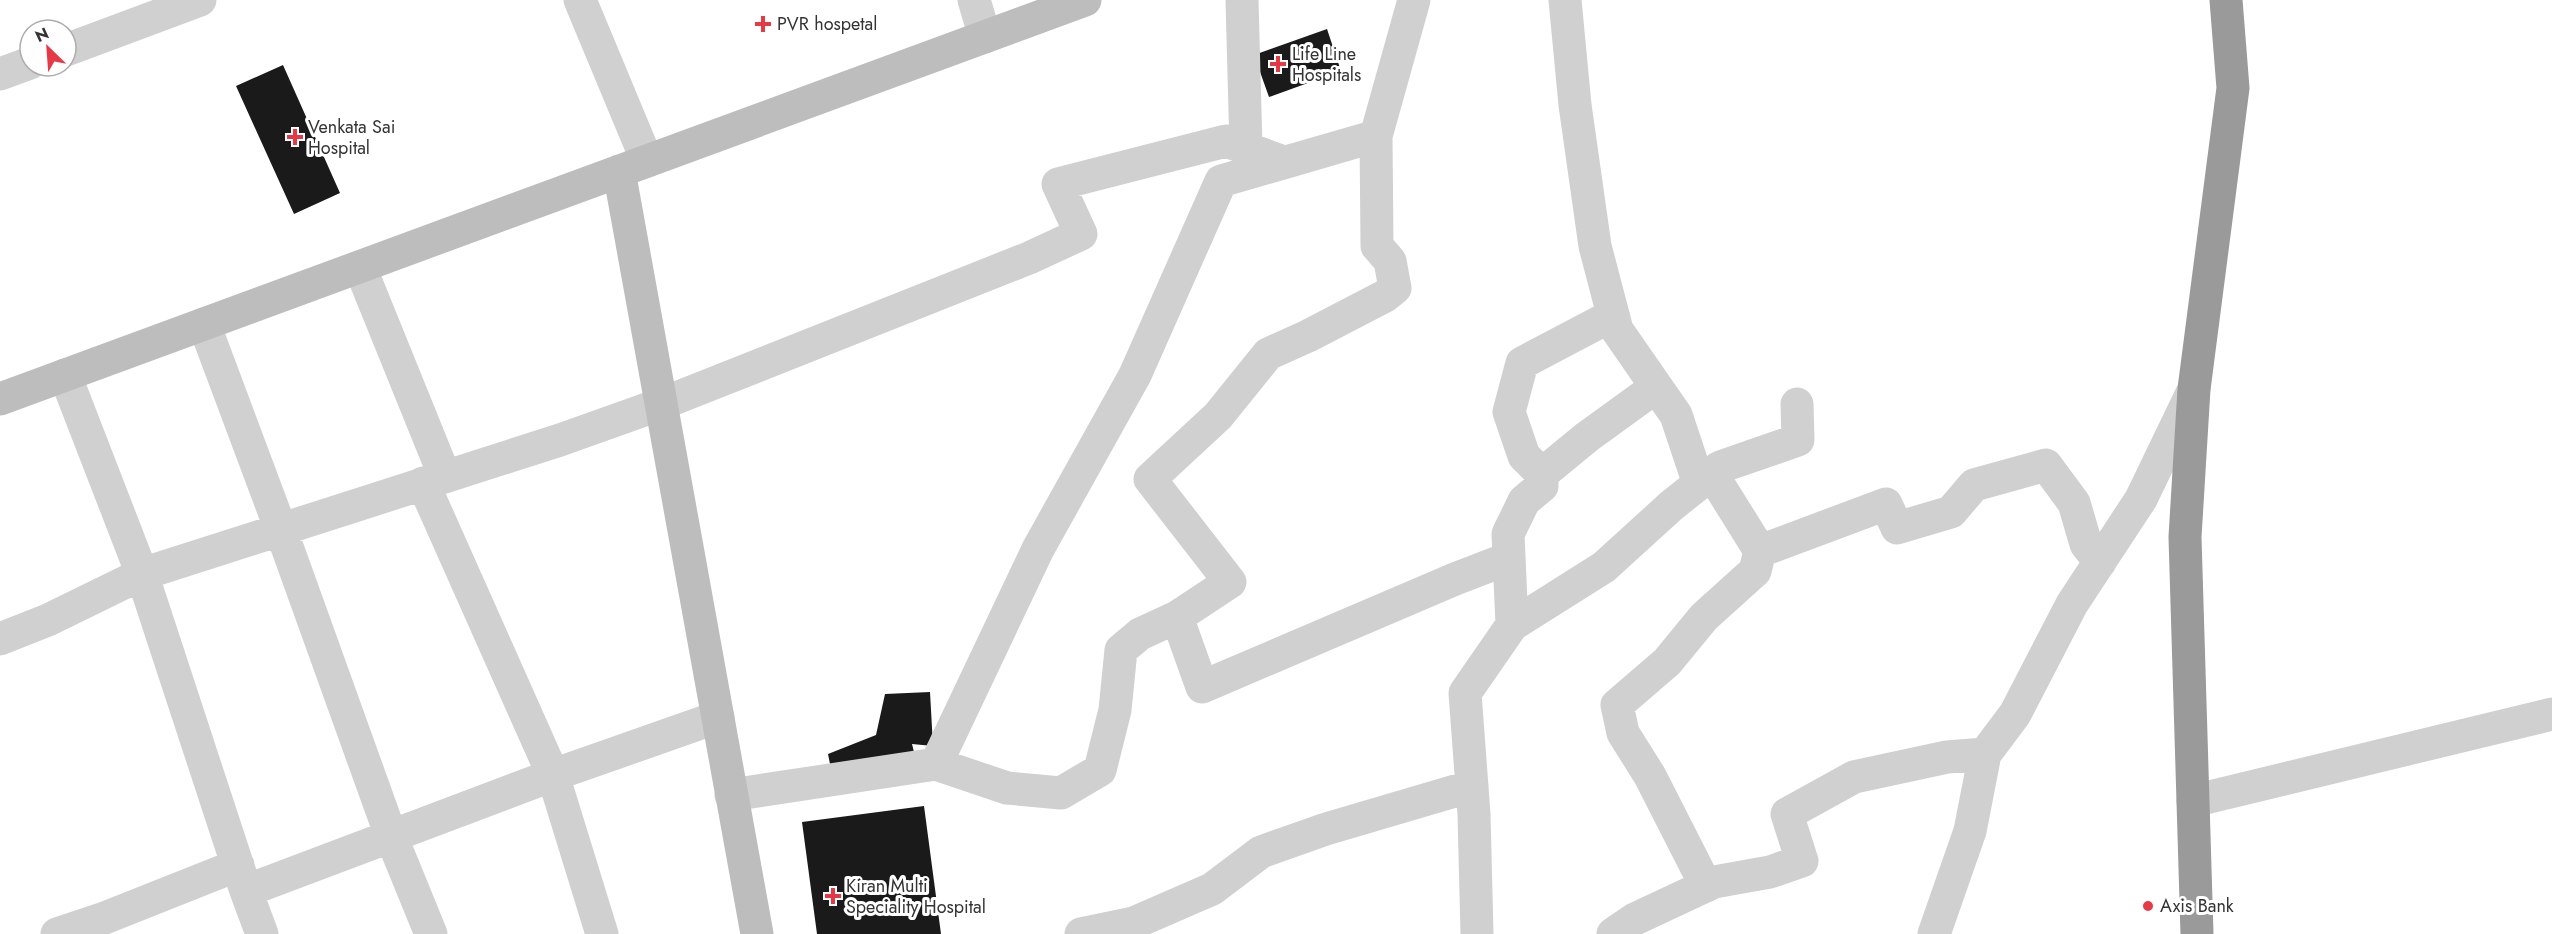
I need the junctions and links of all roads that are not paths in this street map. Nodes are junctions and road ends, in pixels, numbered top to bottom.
1 (200, 0) edge
2 (580, 0) edge
3 (974, 0) edge
4 (1085, 0) edge
5 (1242, 0) edge
6 (1414, 0) edge
7 (1565, 0) edge
8 (2226, 0) edge
9 (144, 10) edge
10 (985, 37) junction
11 (78, 44) edge
12 (18, 67) edge
13 (0, 74) edge
14 (1376, 136) junction
15 (1246, 148) junction
16 (1284, 162) junction
17 (633, 166) junction
18 (360, 267) junction
19 (1613, 315) junction
20 (204, 324) junction
21 (65, 375) junction
22 (1656, 387) junction
23 (2194, 389) junction
24 (0, 399) edge
25 (661, 404) junction
26 (1797, 404) dead end
27 (1542, 474) junction
28 (1705, 479) junction
29 (434, 480) junction
30 (281, 530) junction
31 (1760, 551) junction
32 (1507, 559) junction
33 (2100, 562) junction
34 (141, 574) junction
35 (1177, 617) junction
36 (1512, 625) junction
37 (0, 639) edge
38 (2552, 714) edge
39 (718, 717) junction
40 (1985, 754) junction
41 (936, 764) junction
42 (553, 774) junction
43 (1472, 786) junction
44 (731, 795) junction
45 (2193, 801) junction
46 (391, 836) junction
47 (242, 878) junction
48 (1706, 886) junction
49 (57, 934) edge
50 (262, 934) edge
51 (431, 934) edge
52 (602, 934) edge
53 (757, 934) edge
54 (1081, 934) edge
55 (1477, 934) edge
56 (1613, 934) edge
57 (1934, 934) edge
58 (2197, 934) edge

1 - 9 street
2 - 17 street
3 - 10 street
4 - 10 main road
5 - 15 street
6 - 14 street
7 - 19 street
8 - 23 highway
9 - 11 street
10 - 17 main road
12 - 13 street
14 - 16 street
14 - 35 street
15 - 16 street
15 - 25 street
16 - 41 street
17 - 18 main road
17 - 25 main road
18 - 20 main road
18 - 29 street
19 - 22 street
19 - 27 street
20 - 21 main road
20 - 30 street
21 - 24 main road
21 - 34 street
22 - 27 street
22 - 28 street
23 - 33 street
23 - 45 highway
25 - 29 street
25 - 39 main road
26 - 28 street
27 - 32 street
28 - 31 street
28 - 36 street
29 - 30 street
29 - 42 street
30 - 34 street
30 - 46 street
31 - 33 street
31 - 48 street
32 - 35 street
32 - 36 street
33 - 40 street
34 - 37 street
34 - 47 street
35 - 41 street
36 - 43 street
38 - 45 street
39 - 42 street
39 - 44 main road
40 - 48 street
40 - 57 street
41 - 44 street
42 - 46 street
42 - 52 street
43 - 54 street
43 - 55 street
44 - 53 main road
45 - 58 highway
46 - 47 street
46 - 51 street
47 - 49 street
47 - 50 street
48 - 56 street

